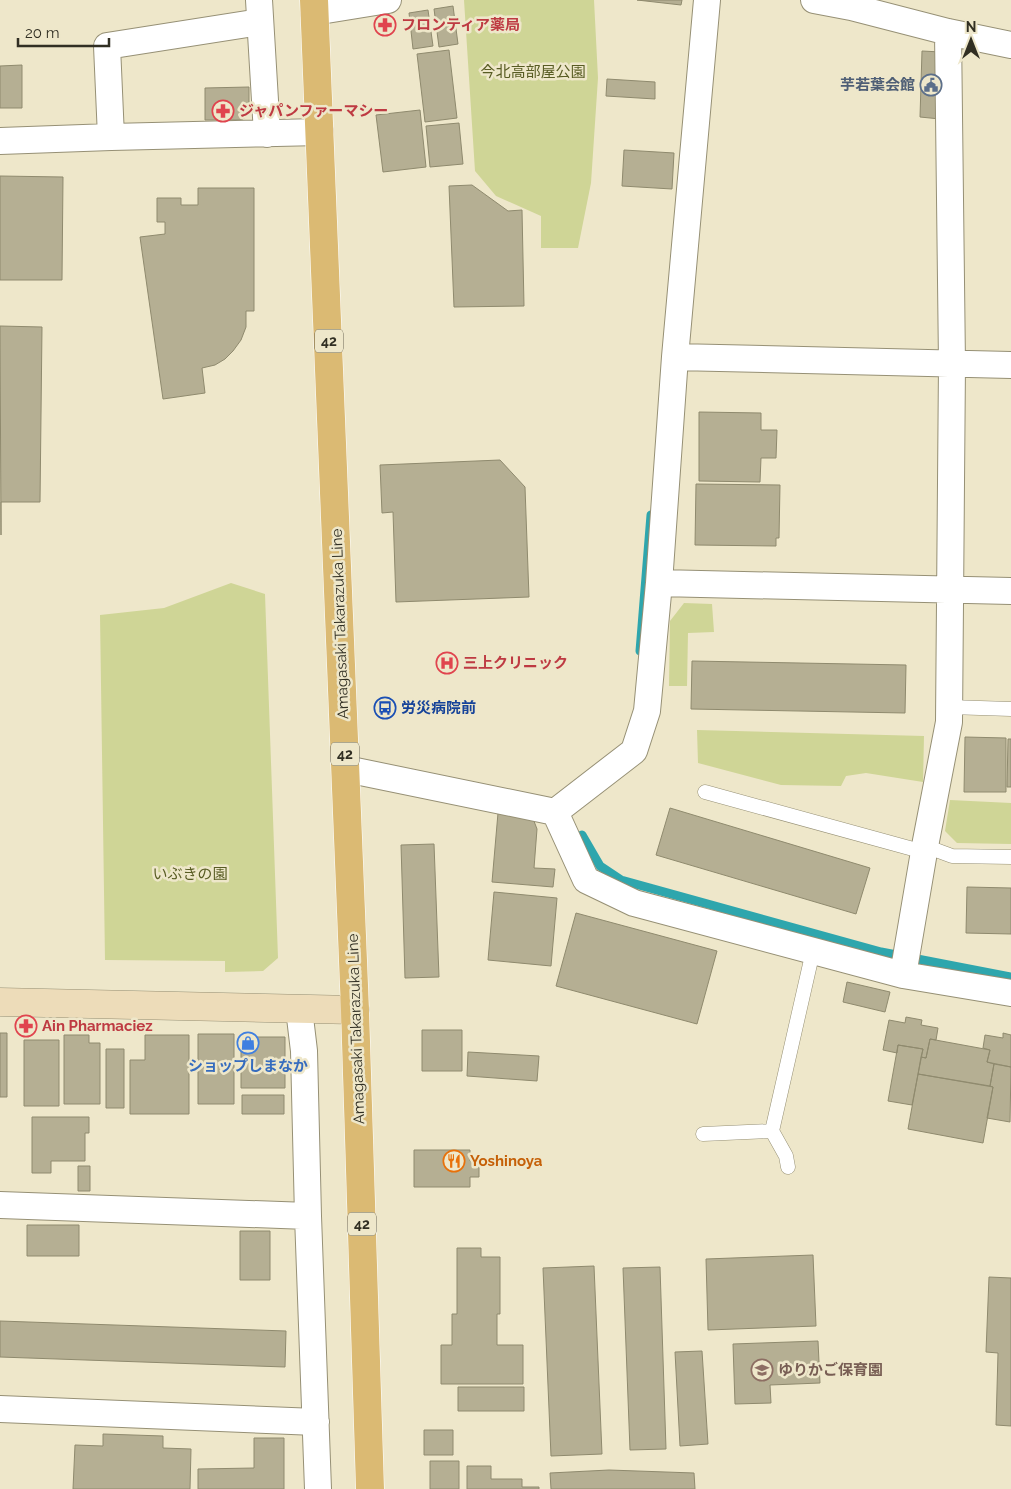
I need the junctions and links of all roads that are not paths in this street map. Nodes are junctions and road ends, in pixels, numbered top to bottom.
1 (388, 0) edge
2 (707, 0) edge
3 (814, 0) edge
4 (314, 6) edge
5 (259, 11) edge
6 (948, 32) junction
7 (1011, 45) edge
8 (320, 132) junction
9 (267, 134) junction
10 (111, 137) junction
11 (0, 141) edge
12 (676, 357) junction
13 (952, 364) junction
14 (1011, 365) edge
15 (659, 583) junction
16 (950, 590) junction
17 (1011, 591) edge
18 (949, 707) junction
19 (1011, 709) edge
20 (346, 769) junction
21 (705, 792) dead end
22 (555, 812) junction
23 (924, 849) junction
24 (1011, 857) edge
25 (814, 951) junction
26 (903, 975) junction
27 (1011, 993) edge
28 (0, 1002) edge
29 (299, 1009) junction
30 (356, 1010) junction
31 (772, 1131) junction
32 (703, 1134) dead end
33 (788, 1168) dead end
34 (0, 1205) edge
35 (308, 1216) junction
36 (0, 1409) edge
37 (316, 1422) junction
38 (318, 1489) edge
39 (370, 1489) edge

1 - 4 street
2 - 12 street
3 - 6 street
4 - 8 main road, Amagasaki Takarazuka Line / 42
5 - 9 street
5 - 10 street
6 - 7 street
6 - 13 street
8 - 9 street
8 - 20 main road, Amagasaki Takarazuka Line / 42
9 - 10 street
10 - 11 street
12 - 13 street
12 - 15 street
13 - 14 street
13 - 16 street
15 - 16 street
15 - 22 street
16 - 17 street
16 - 18 street
18 - 19 lane
18 - 23 street
20 - 22 street
20 - 30 main road, Amagasaki Takarazuka Line / 42
21 - 23 lane
22 - 25 street
23 - 24 lane
23 - 26 street
25 - 26 street
25 - 31 lane
26 - 27 street
28 - 29 street
29 - 30 street
29 - 35 street
30 - 39 main road, Amagasaki Takarazuka Line / 42
31 - 32 lane
31 - 33 lane
34 - 35 street
35 - 37 street
36 - 37 street
37 - 38 street

